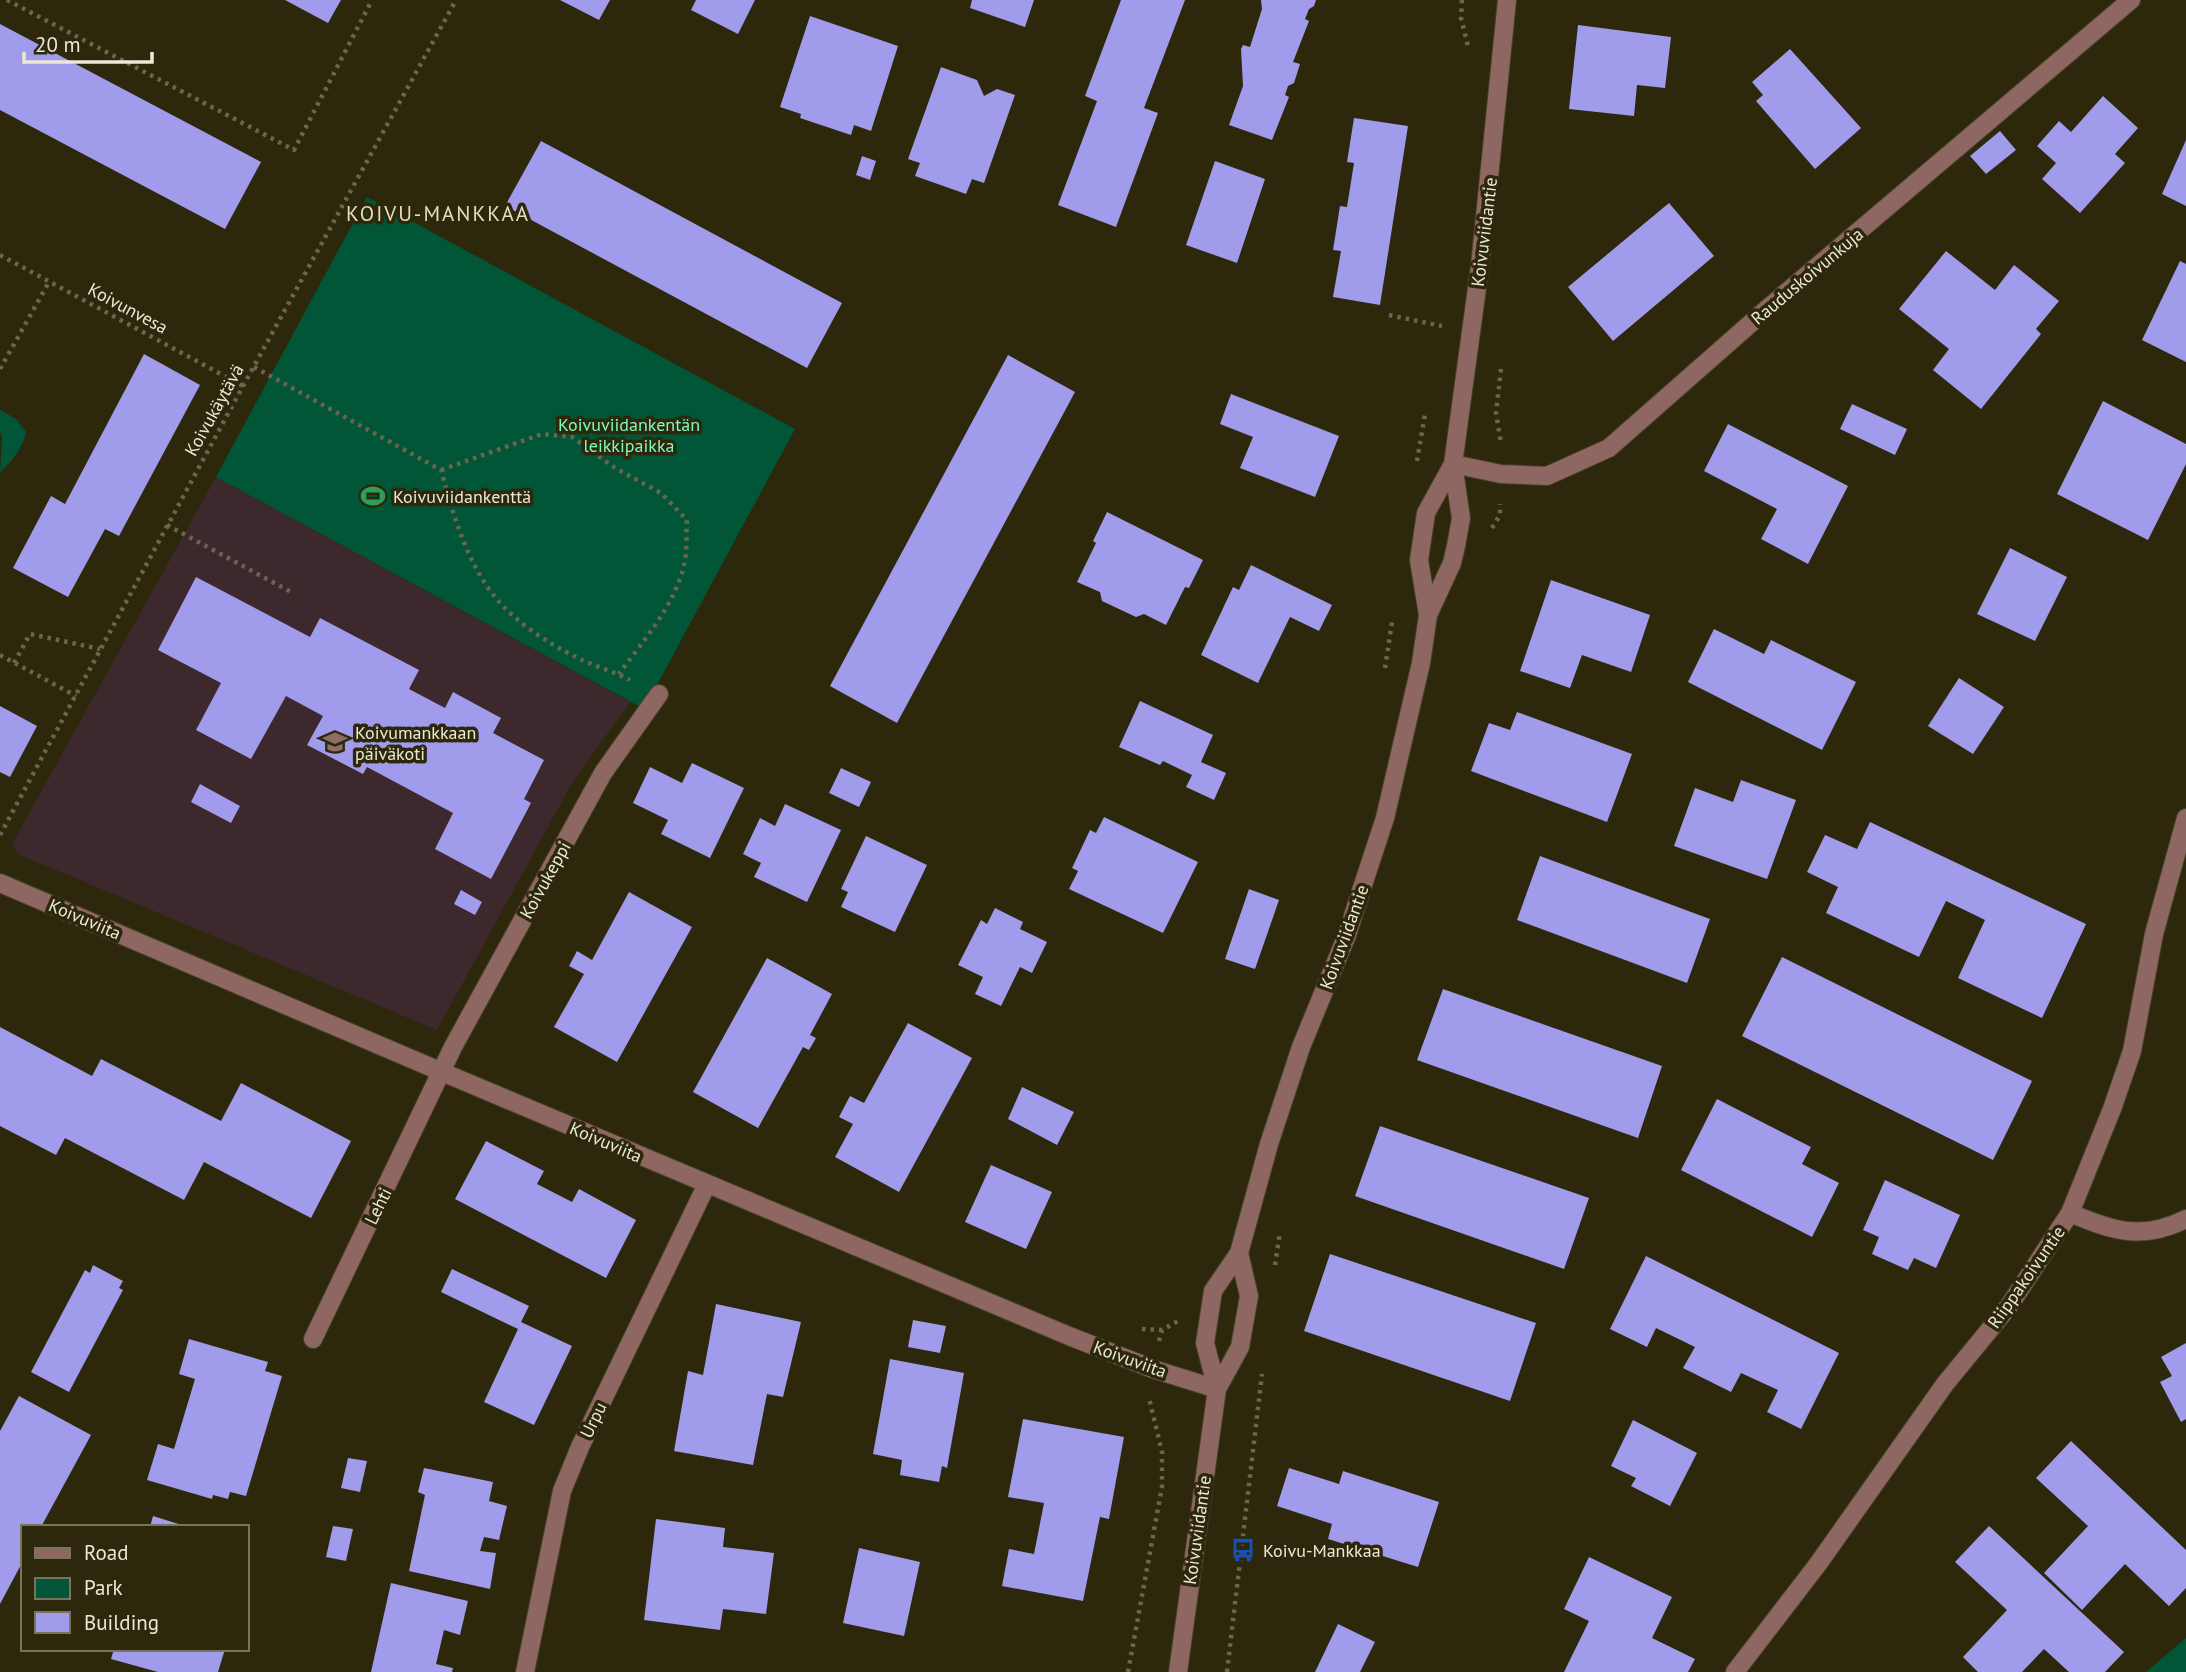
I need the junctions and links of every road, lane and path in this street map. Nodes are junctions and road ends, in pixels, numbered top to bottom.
1 (7, 0) edge
2 (372, 0) edge
3 (456, 0) edge
4 (1462, 0) edge
5 (1507, 0) edge
6 (2132, 0) edge
7 (1470, 51) dead end
8 (0, 255) edge
9 (49, 282) junction
10 (1444, 313) dead end
11 (1389, 315) dead end
12 (1443, 326) junction
13 (1440, 339) dead end
14 (254, 367) junction
15 (0, 369) edge
16 (243, 386) junction
17 (1428, 401) dead end
18 (1416, 463) dead end
19 (1453, 464) junction
20 (441, 470) junction
21 (167, 525) junction
22 (291, 592) dead end
23 (1394, 615) dead end
24 (1428, 615) junction
25 (100, 649) junction
26 (0, 655) edge
27 (14, 663) junction
28 (619, 674) junction
29 (1383, 681) dead end
30 (659, 694) joint
31 (76, 696) junction
32 (2186, 818) edge
33 (0, 835) edge
34 (0, 883) edge
35 (442, 1072) junction
36 (707, 1184) junction
37 (2070, 1213) junction
38 (2186, 1219) edge
39 (1239, 1253) junction
40 (1186, 1312) dead end
41 (313, 1339) dead end
42 (1153, 1368) junction
43 (1217, 1388) junction
44 (525, 1672) edge
45 (1128, 1672) edge
46 (1178, 1672) edge
47 (1735, 1672) edge

1 - 2 path
3 - 14 path, Koivukäytävä
4 - 7 path
5 - 19 street, Koivuviidantie
6 - 19 street, Rauduskoivunkuja
8 - 9 path, Koivunvesa
9 - 15 path
9 - 16 path, Koivunvesa
10 - 12 path
11 - 12 path
12 - 13 path
14 - 16 path, Koivukäytävä
14 - 20 path
16 - 21 path, Koivukäytävä
17 - 18 path
19 - 24 street, Koivuviidantie
19 - 24 street, Koivuviidantie
20 - 28 path
20 - 28 path
21 - 22 path
21 - 25 path, Koivukäytävä
23 - 29 path
24 - 39 street, Koivuviidantie
25 - 27 path
25 - 31 path, Koivukäytävä
26 - 27 path
27 - 31 path
28 - 30 path
30 - 35 street, Koivukeppi
31 - 33 path, Koivukäytävä
32 - 37 street, Riippakoivuntie
34 - 35 street, Koivuviita
35 - 36 street, Koivuviita
35 - 41 street, Lehti
36 - 42 street, Koivuviita
36 - 44 street, Urpu
37 - 38 street
37 - 47 street, Riippakoivuntie
39 - 43 street, Koivuviidantie
39 - 43 street, Koivuviidantie
40 - 42 path
42 - 43 street, Koivuviita
42 - 45 path
43 - 46 street, Koivuviidantie

